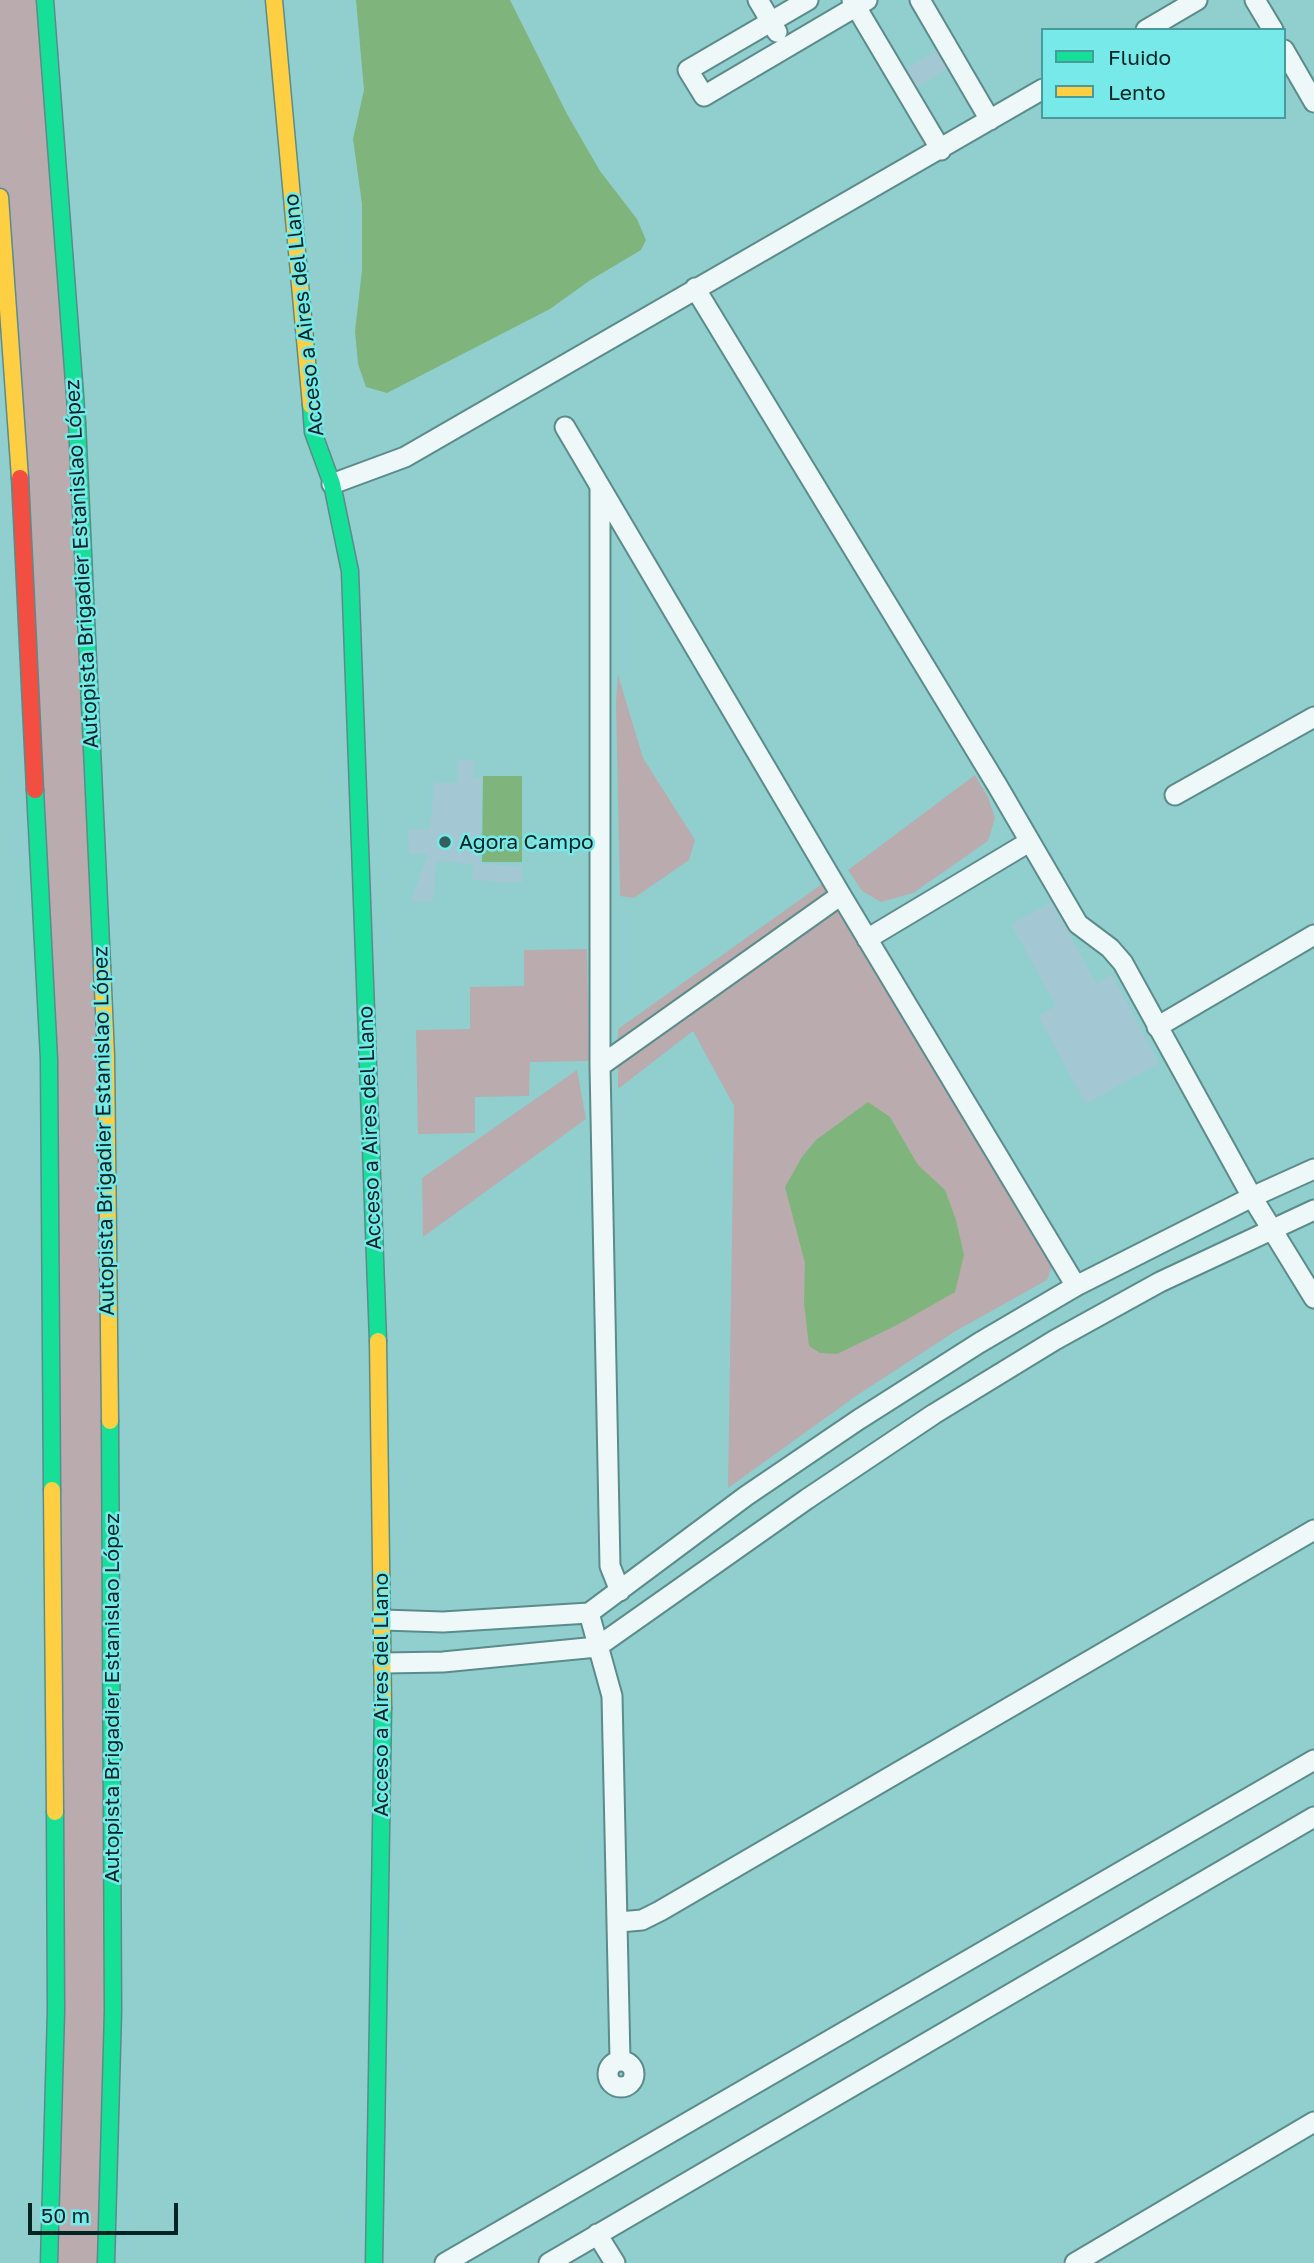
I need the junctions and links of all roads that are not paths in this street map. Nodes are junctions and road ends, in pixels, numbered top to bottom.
1 (45, 0) edge
2 (274, 0) edge
3 (758, 0) edge
4 (920, 0) edge
5 (1197, 0) edge
6 (1255, 0) edge
7 (858, 2) edge
8 (797, 3) edge
9 (771, 22) junction
10 (1149, 28) edge
11 (1272, 28) edge
12 (809, 34) junction
13 (786, 47) junction
14 (1286, 53) edge
15 (1041, 90) edge
16 (1314, 102) edge
17 (990, 120) junction
18 (941, 150) junction
19 (0, 197) edge
20 (695, 288) junction
21 (565, 427) dead end
22 (332, 484) junction
23 (600, 487) junction
24 (1314, 717) edge
25 (1175, 795) dead end
26 (1029, 842) junction
27 (841, 895) junction
28 (1314, 935) edge
29 (867, 939) junction
30 (1157, 1027) junction
31 (600, 1066) junction
32 (1314, 1169) edge
33 (1252, 1197) junction
34 (1314, 1210) edge
35 (1274, 1229) junction
36 (1076, 1286) junction
37 (1314, 1298) edge
38 (1314, 1530) edge
39 (620, 1591) junction
40 (589, 1614) junction
41 (383, 1620) junction
42 (597, 1647) junction
43 (384, 1663) junction
44 (1314, 1760) edge
45 (1314, 1817) edge
46 (619, 1922) junction
47 (620, 2060) dead end
48 (1314, 2122) edge
49 (597, 2234) junction
50 (48, 2263) edge
51 (106, 2263) edge
52 (374, 2263) edge
53 (445, 2263) edge
54 (549, 2263) edge
55 (615, 2263) edge
56 (1074, 2263) edge

1 - 51 main road, Autopista Brigadier Estanislao López
2 - 22 main road, Acceso a Aires del Llano
3 - 9 street
4 - 17 street
5 - 10 street
6 - 11 street
7 - 12 street
7 - 18 street
8 - 9 street
8 - 12 street
9 - 13 street
9 - 13 street
12 - 13 street
14 - 16 street
15 - 17 street
17 - 18 street
18 - 20 street
19 - 50 main road
20 - 22 street
20 - 26 street
21 - 23 street
22 - 41 main road, Acceso a Aires del Llano
23 - 27 street
23 - 31 street
24 - 25 street
26 - 29 street
26 - 30 street
27 - 29 street
27 - 31 street
28 - 30 street
29 - 36 street
30 - 33 street
31 - 39 street
32 - 33 street
33 - 35 street
33 - 36 street
34 - 35 street
35 - 37 street
35 - 42 street
36 - 39 street
38 - 46 street
39 - 40 street
40 - 41 street
40 - 42 street
41 - 43 main road, Acceso a Aires del Llano
42 - 43 street
42 - 46 street
43 - 52 main road, Acceso a Aires del Llano
44 - 53 street
45 - 49 street
46 - 47 street
48 - 56 street
49 - 54 street
49 - 55 street

